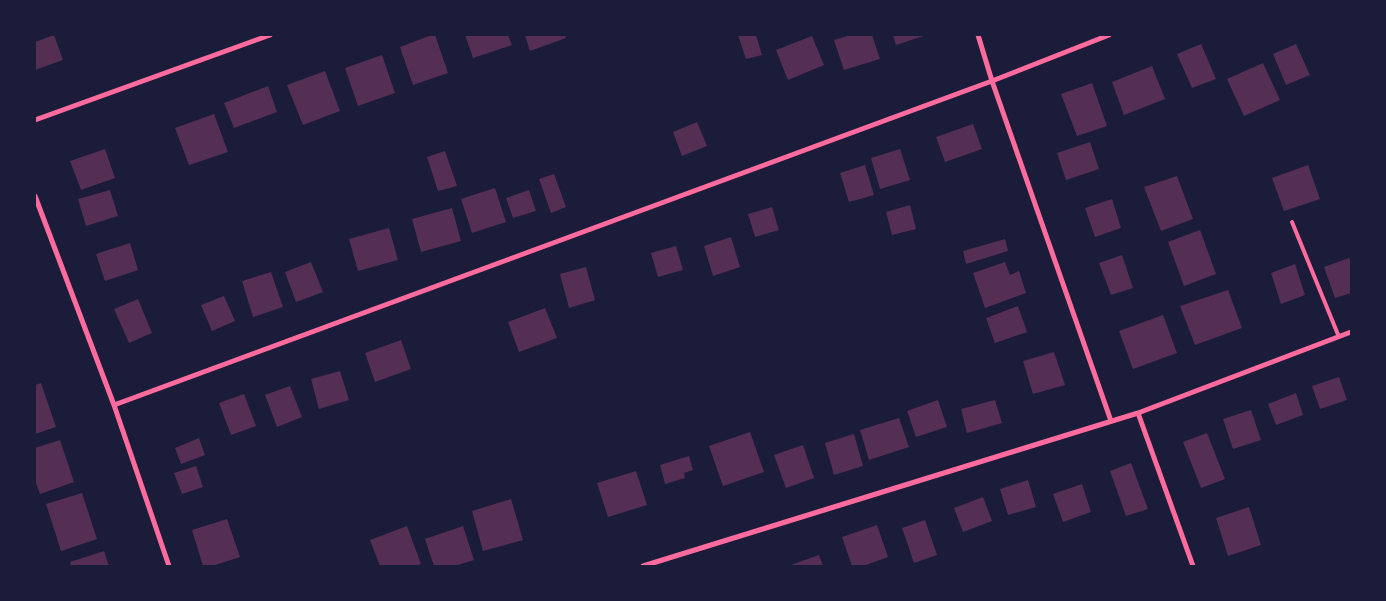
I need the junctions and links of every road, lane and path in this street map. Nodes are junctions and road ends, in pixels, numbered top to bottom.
1 (270, 35) edge
2 (978, 35) edge
3 (1109, 35) edge
4 (992, 81) junction
5 (35, 120) edge
6 (35, 196) edge
7 (1292, 222) dead end
8 (1351, 332) edge
9 (1339, 337) junction
10 (114, 405) junction
11 (1138, 413) junction
12 (1111, 421) junction
13 (169, 566) edge
14 (643, 566) edge
15 (1193, 566) edge

1 - 5 street
2 - 4 street
3 - 4 street
4 - 10 street
4 - 12 street
6 - 10 street
7 - 9 lane
8 - 9 street
9 - 11 street
10 - 13 street
11 - 12 street
11 - 15 street
12 - 14 street

